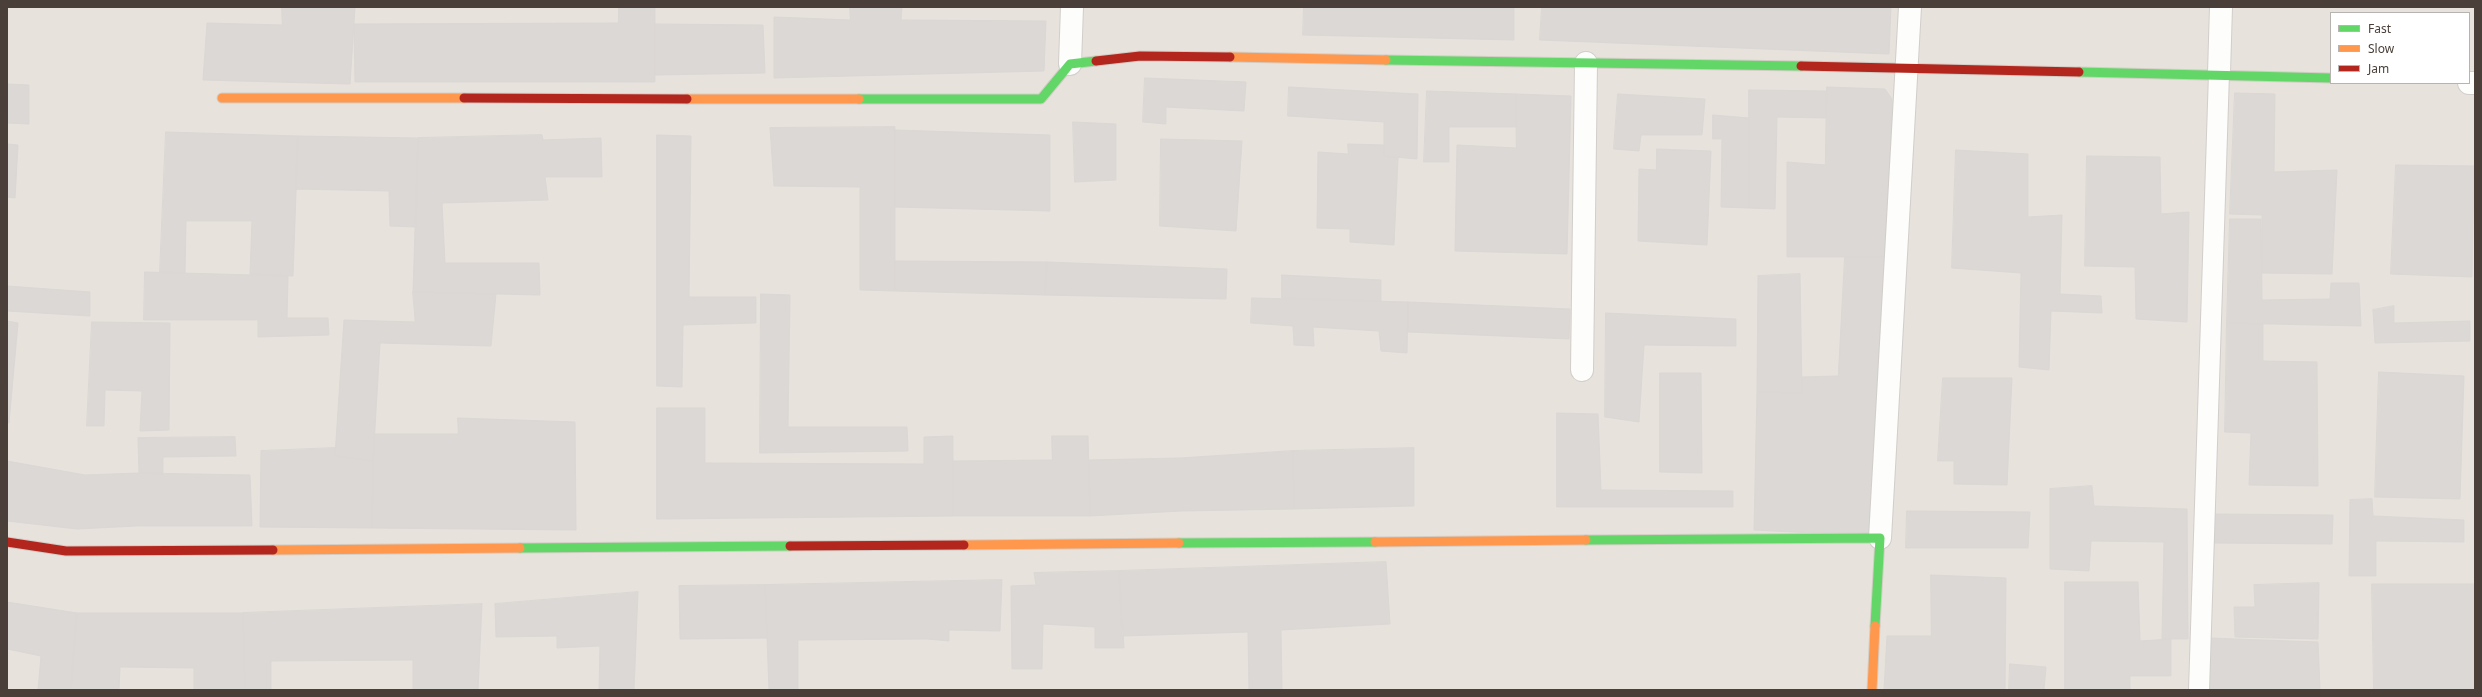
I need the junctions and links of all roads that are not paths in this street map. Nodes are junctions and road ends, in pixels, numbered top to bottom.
1 (1072, 7) edge
2 (1910, 7) edge
3 (2221, 7) edge
4 (1586, 63) junction
5 (1070, 64) junction
6 (1908, 68) junction
7 (2219, 73) junction
8 (2330, 78) edge
9 (222, 98) dead end
10 (1582, 370) dead end
11 (1880, 538) junction
12 (7, 542) edge
13 (1872, 690) edge
14 (2199, 690) edge

1 - 5 street
2 - 6 street
3 - 7 street
4 - 5 street
4 - 6 street
4 - 10 street
5 - 9 street
6 - 7 street
6 - 11 street
7 - 8 street
7 - 14 lane
11 - 12 street
11 - 13 street

